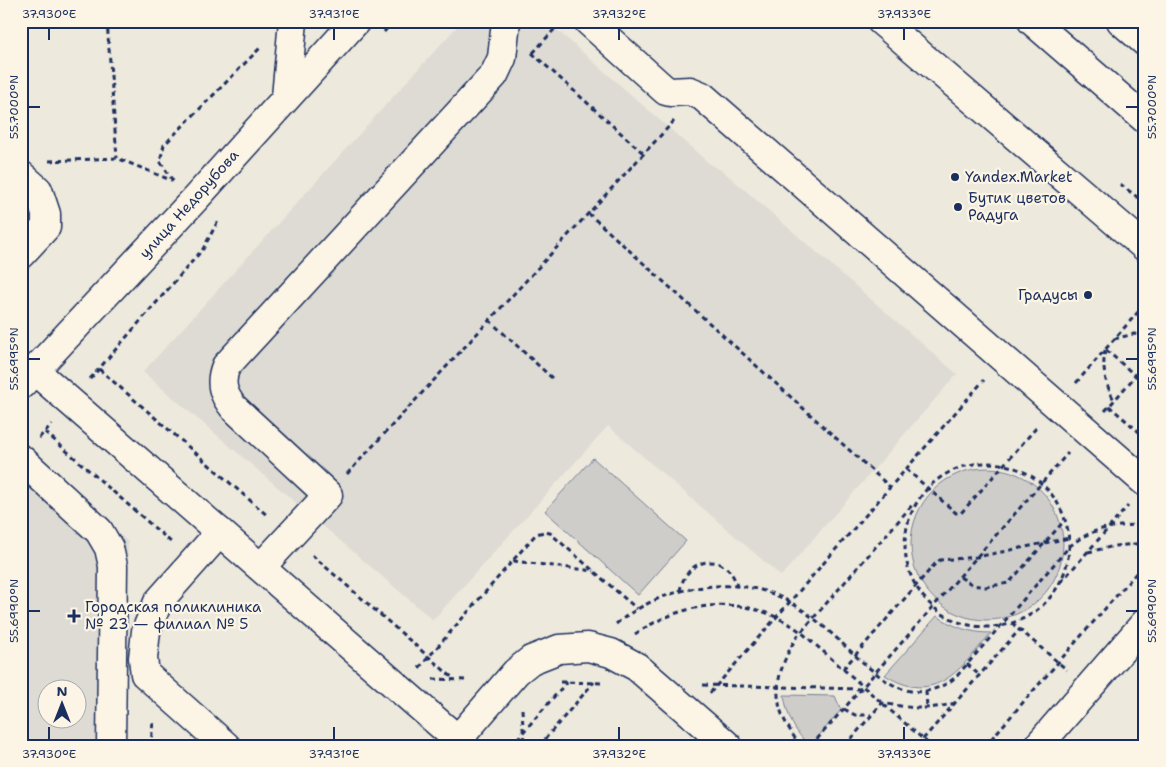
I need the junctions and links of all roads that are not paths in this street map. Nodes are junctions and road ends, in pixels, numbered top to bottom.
1 (293, 21) edge
2 (356, 21) edge
3 (588, 21) edge
4 (881, 21) edge
5 (1032, 21) edge
6 (1121, 21) edge
7 (505, 25) edge
8 (1145, 42) edge
9 (286, 97) junction
10 (1145, 119) edge
11 (31, 168) edge
12 (1145, 247) edge
13 (21, 254) edge
14 (28, 377) edge
15 (21, 459) edge
16 (1139, 491) edge
17 (220, 532) junction
18 (261, 568) junction
19 (1145, 624) edge
20 (462, 742) edge
21 (111, 746) edge
22 (226, 746) edge
23 (728, 746) edge
24 (1038, 746) edge

1 - 9 street
2 - 9 street, улица Недорубова
3 - 16 street
4 - 12 street
5 - 10 street
6 - 8 street
7 - 18 street
9 - 14 street, улица Недорубова
11 - 13 street
14 - 17 street
15 - 21 street
17 - 18 street
17 - 22 street
18 - 20 street
19 - 24 street
20 - 23 street

